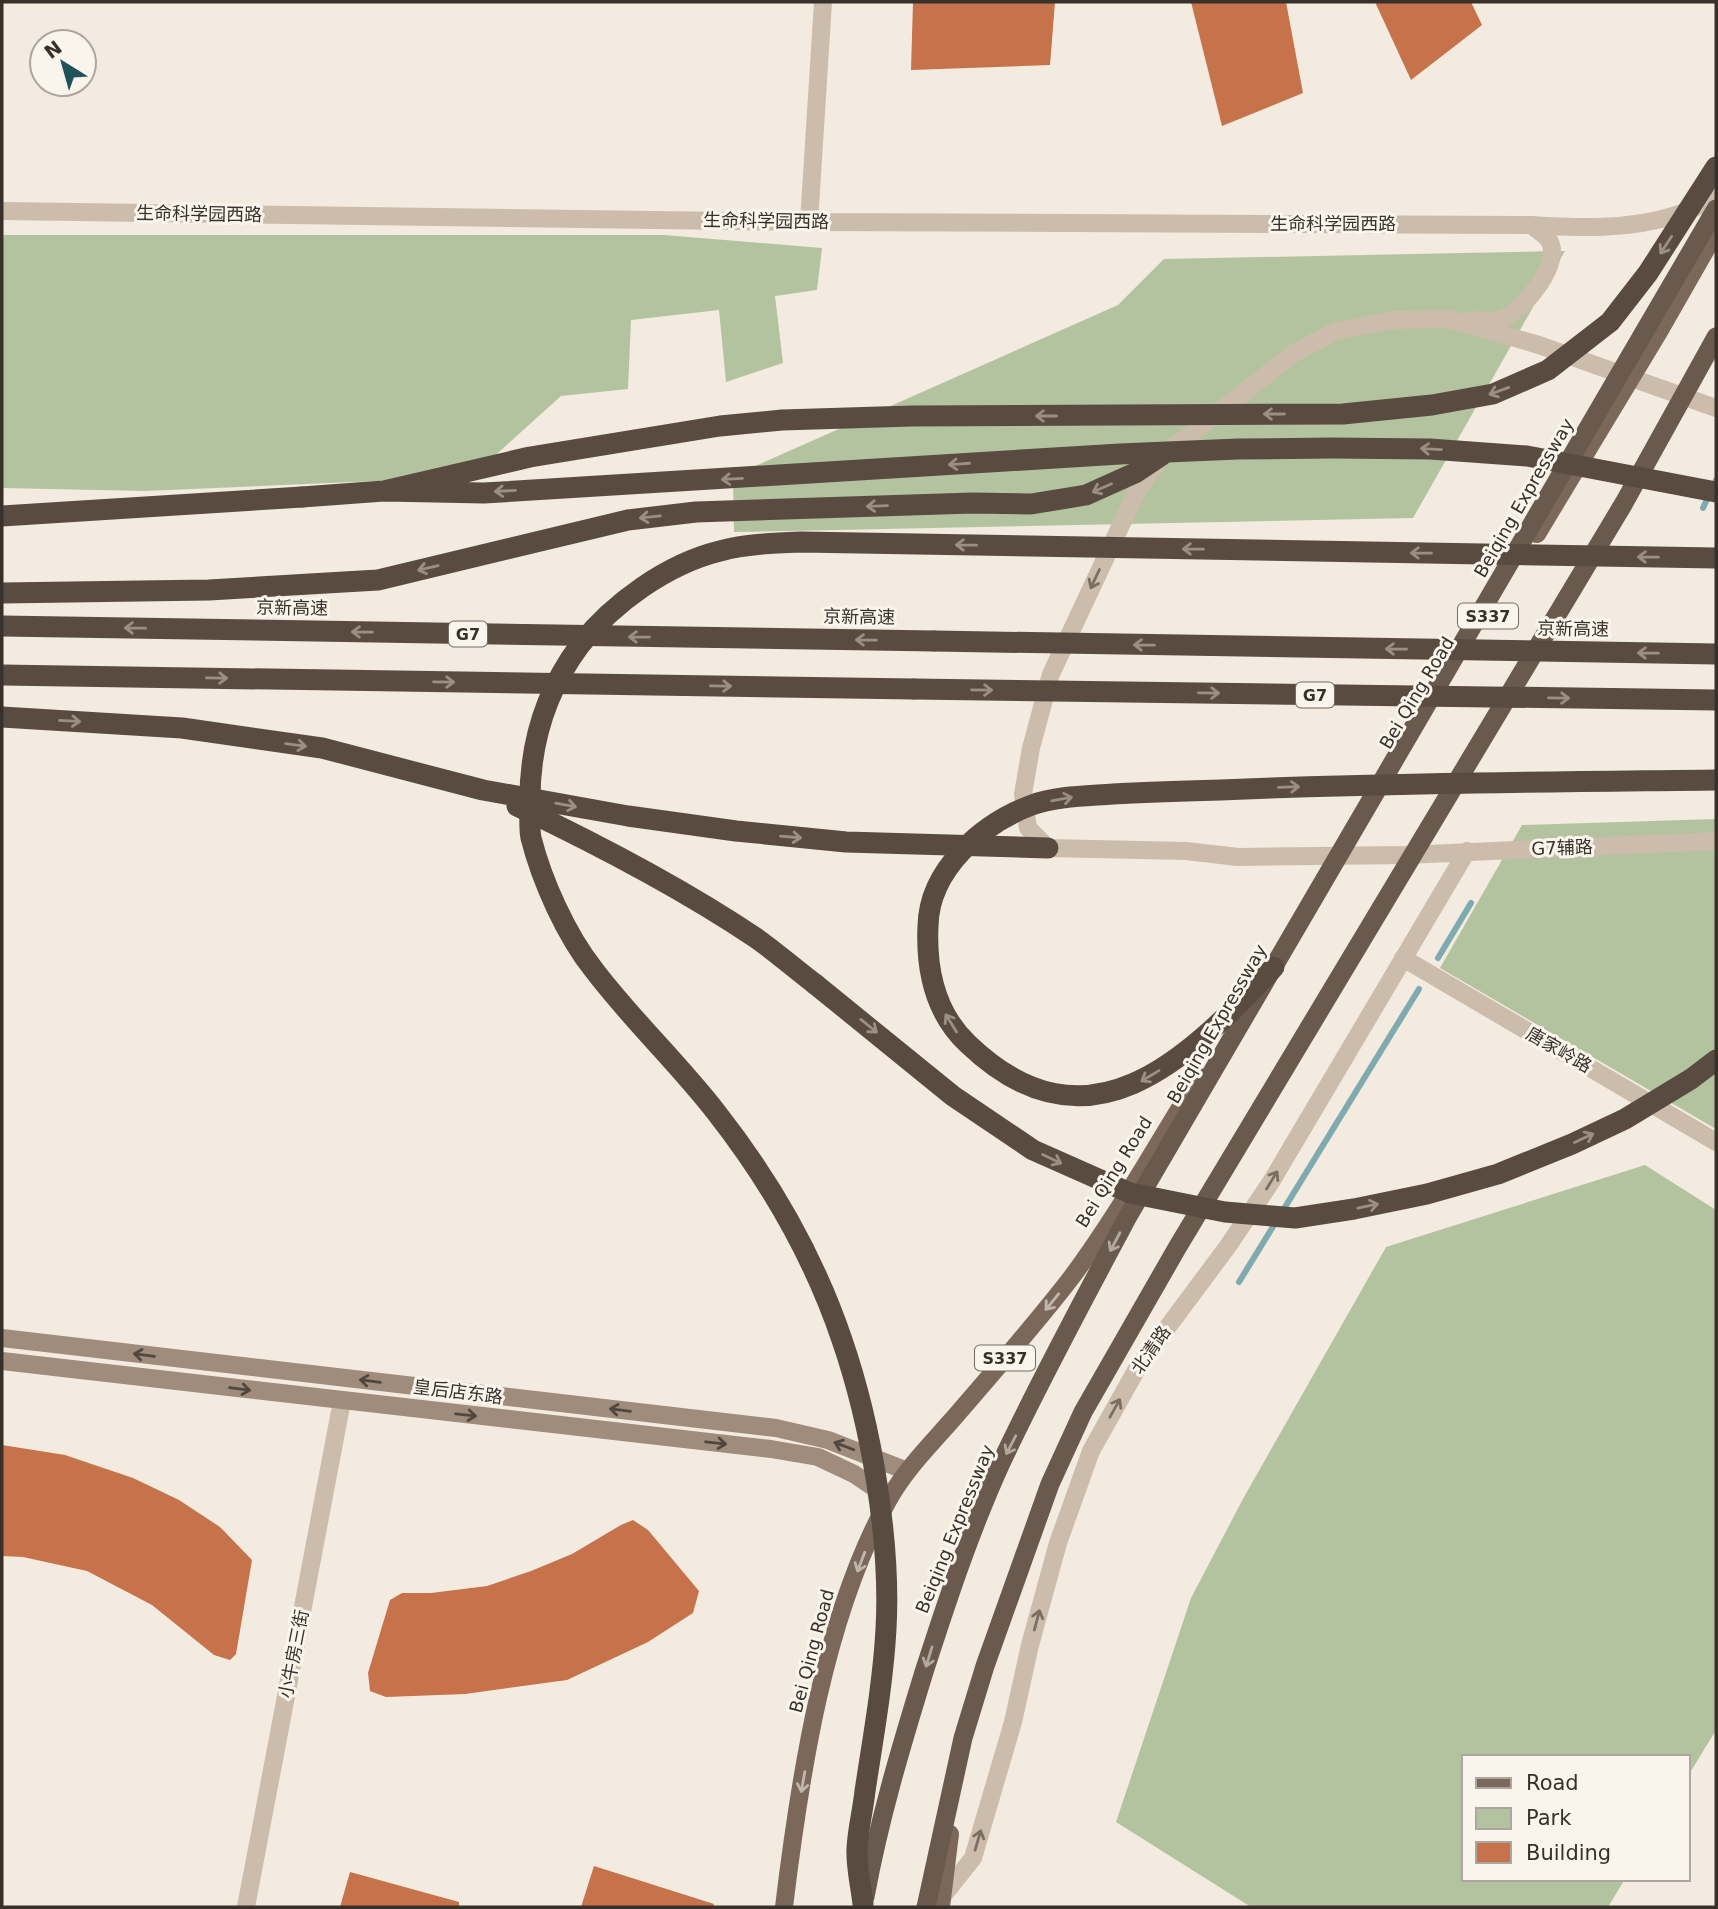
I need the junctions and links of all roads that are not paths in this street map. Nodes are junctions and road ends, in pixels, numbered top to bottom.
1 (823, 2) edge
2 (1716, 167) edge
3 (1716, 199) edge
4 (1716, 209) edge
5 (2, 211) edge
6 (809, 222) junction
7 (1531, 225) junction
8 (1716, 232) edge
9 (1449, 319) junction
10 (1716, 331) edge
11 (1716, 337) edge
12 (1716, 346) edge
13 (1699, 367) junction
14 (1632, 377) junction
15 (1679, 396) junction
16 (1716, 408) edge
17 (1162, 455) junction
18 (384, 491) junction
19 (1716, 492) edge
20 (2, 516) edge
21 (1716, 558) edge
22 (2, 593) edge
23 (2, 626) edge
24 (1716, 654) edge
25 (2, 675) edge
26 (1716, 700) edge
27 (2, 717) edge
28 (1716, 780) edge
29 (483, 790) junction
30 (1716, 841) edge
31 (1048, 848) junction
32 (1467, 851) junction
33 (1343, 855) junction
34 (1407, 855) junction
35 (1402, 958) junction
36 (1274, 967) junction
37 (1716, 1060) edge
38 (1716, 1142) edge
39 (2, 1338) edge
40 (2, 1361) edge
41 (342, 1401) junction
42 (908, 1471) junction
43 (889, 1498) junction
44 (936, 1904) edge
45 (863, 1906) edge
46 (246, 1907) edge
47 (784, 1907) edge

1 - 6 street
2 -> 18 highway, bridge
3 - 7 street, 生命科学园西路
4 - 36 highway, Beiqing Expressway, bridge
5 - 6 street, 生命科学园西路
6 - 7 street, 生命科学园西路
7 - 9 street
8 - 14 main road, Bei Qing Road / S337
9 - 14 street
9 - 17 street
10 - 15 main road
11 - 13 highway, bridge
12 - 13 highway, bridge
13 - 44 highway, bridge
14 - 15 street
14 - 33 main road, Bei Qing Road / S337
15 - 16 street
15 - 34 main road
17 -> 22 highway
17 -> 31 street
19 -> 18 highway, bridge
18 - 20 highway, bridge
21 -> 45 highway, bridge
24 -> 23 highway, 京新高速 / G7, bridge
25 -> 26 highway, G7, bridge
27 -> 29 highway
36 -> 28 highway, bridge
29 -> 31 highway
29 -> 37 highway, bridge
30 - 32 street, G7辅路
31 - 33 street, G7辅路
32 - 34 street, G7辅路
32 - 35 street, 北清路
33 - 34 street, G7辅路
33 -> 42 main road, Bei Qing Road / S337
34 - 44 main road
35 - 38 street, 唐家岭路
44 -> 35 street, 北清路
36 -> 45 highway, Beiqing Expressway, bridge
42 -> 39 main road, 皇后店东路
40 -> 41 main road, 皇后店东路
41 -> 43 main road, 皇后店东路
41 - 46 street, 小牛房三街
42 - 43 main road, Bei Qing Road / S337
43 -> 47 main road, Bei Qing Road / S337

